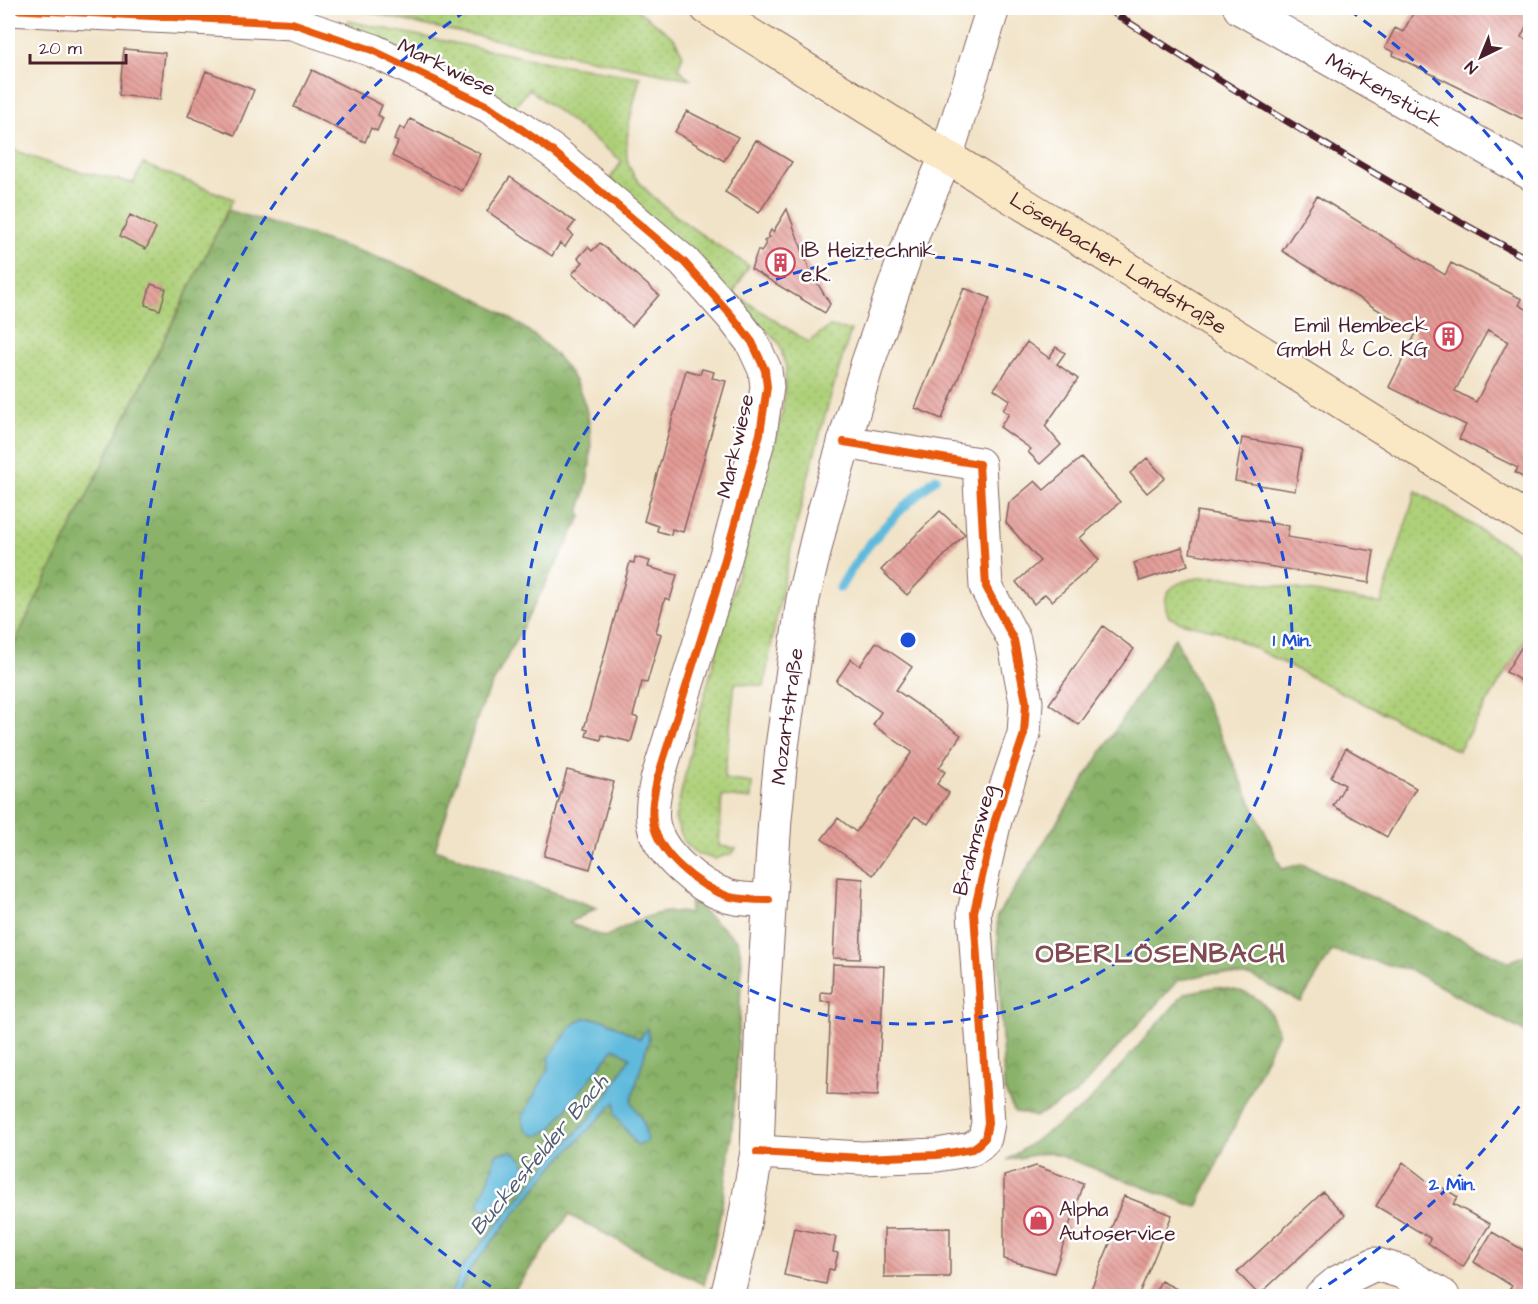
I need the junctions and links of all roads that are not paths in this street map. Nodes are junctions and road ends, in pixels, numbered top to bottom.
1 (707, 8) edge
2 (993, 8) edge
3 (1240, 8) edge
4 (8, 9) edge
5 (946, 157) junction
6 (1530, 173) edge
7 (844, 442) junction
8 (1530, 521) edge
9 (769, 900) junction
10 (757, 1152) junction
11 (727, 1296) edge
12 (1321, 1296) edge
13 (1443, 1296) edge

1 - 5 main road, Lösenbacher Landstraße
2 - 5 street
3 - 6 street, Märkenstück
4 - 9 street, Markwiese
5 - 7 street, Mozartstraße
5 - 8 main road, Lösenbacher Landstraße
7 - 9 street, Mozartstraße
7 - 10 street, Brahmsweg
9 - 10 street, Mozartstraße
10 - 11 street, Mozartstraße
12 - 13 street

